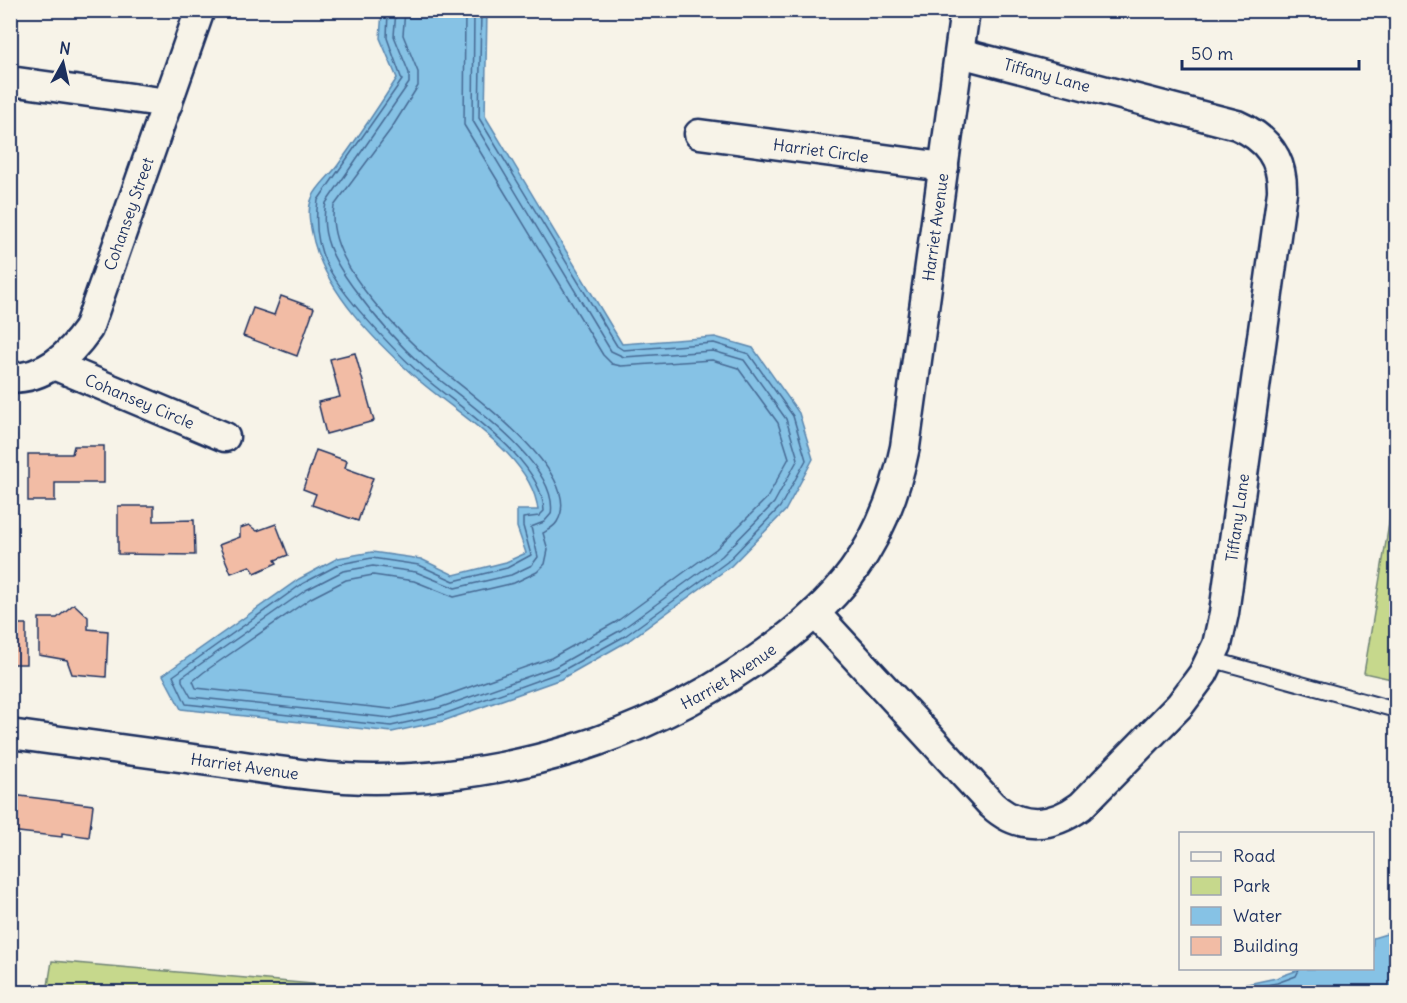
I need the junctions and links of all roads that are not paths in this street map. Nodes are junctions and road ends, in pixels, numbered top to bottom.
1 (200, 10) edge
2 (965, 10) edge
3 (960, 52) junction
4 (10, 81) edge
5 (168, 103) junction
6 (699, 134) dead end
7 (944, 167) junction
8 (54, 365) junction
9 (10, 378) edge
10 (225, 437) dead end
11 (815, 613) junction
12 (1210, 659) junction
13 (1396, 710) edge
14 (10, 734) edge

1 - 5 street, Cohansey Street
2 - 3 street, Harriet Avenue
3 - 7 street, Harriet Avenue
3 - 12 street, Tiffany Lane
4 - 5 street
5 - 8 street, Cohansey Street
6 - 7 street, Harriet Circle
7 - 11 street, Harriet Avenue
8 - 9 street, Cohansey Street
8 - 10 street, Cohansey Circle
11 - 12 street, Tiffany Lane
11 - 14 street, Harriet Avenue
12 - 13 lane

